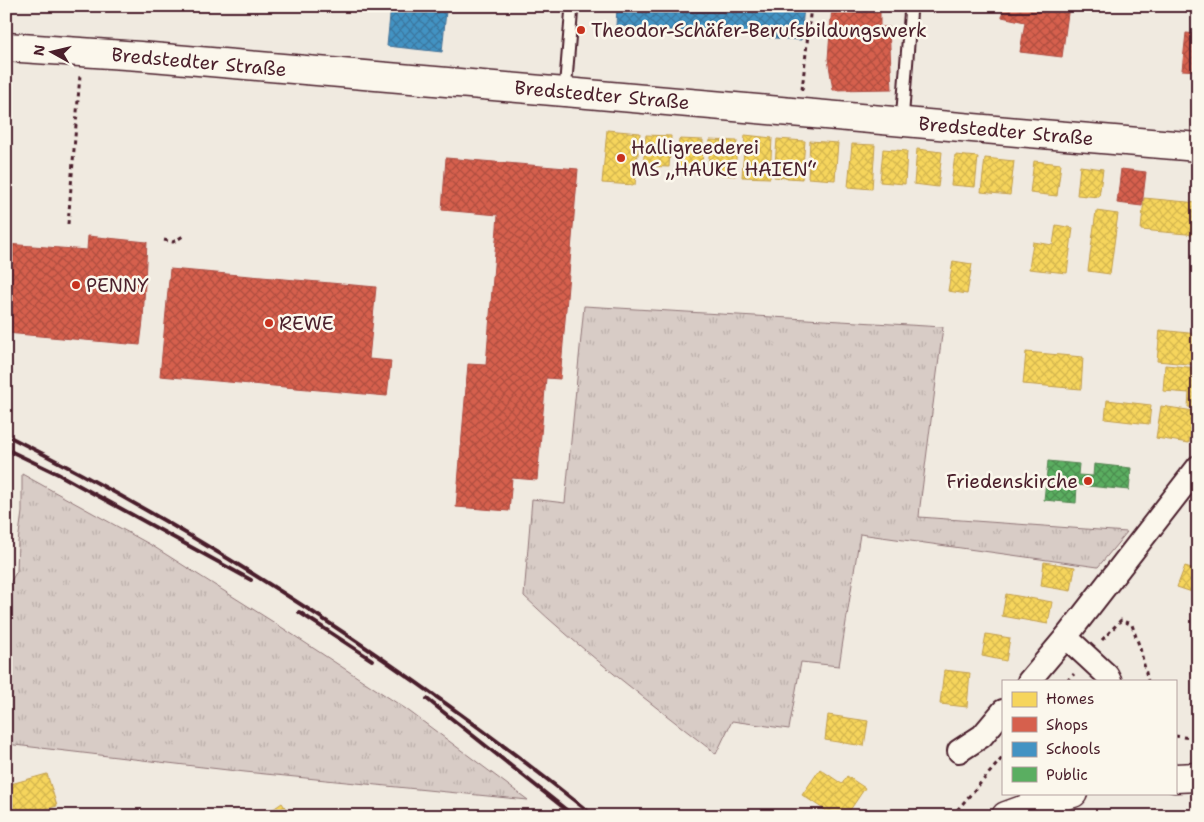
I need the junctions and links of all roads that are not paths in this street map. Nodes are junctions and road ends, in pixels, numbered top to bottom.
1 (572, 6) edge
2 (911, 6) edge
3 (6, 47) edge
4 (565, 92) junction
5 (902, 122) junction
6 (1198, 147) edge
7 (1198, 467) edge
8 (1066, 637) junction
9 (1030, 680) edge
10 (1110, 680) edge
11 (1002, 712) edge
12 (959, 751) dead end
13 (1198, 777) edge
14 (1176, 778) edge
15 (1070, 794) edge
16 (1006, 816) edge

1 - 4 lane
2 - 5 lane
3 - 4 main road, Bredstedter Straße
4 - 5 main road, Bredstedter Straße
5 - 6 main road, Bredstedter Straße
7 - 8 street
8 - 9 street
8 - 10 street
11 - 12 street
13 - 14 main road
15 - 16 main road

